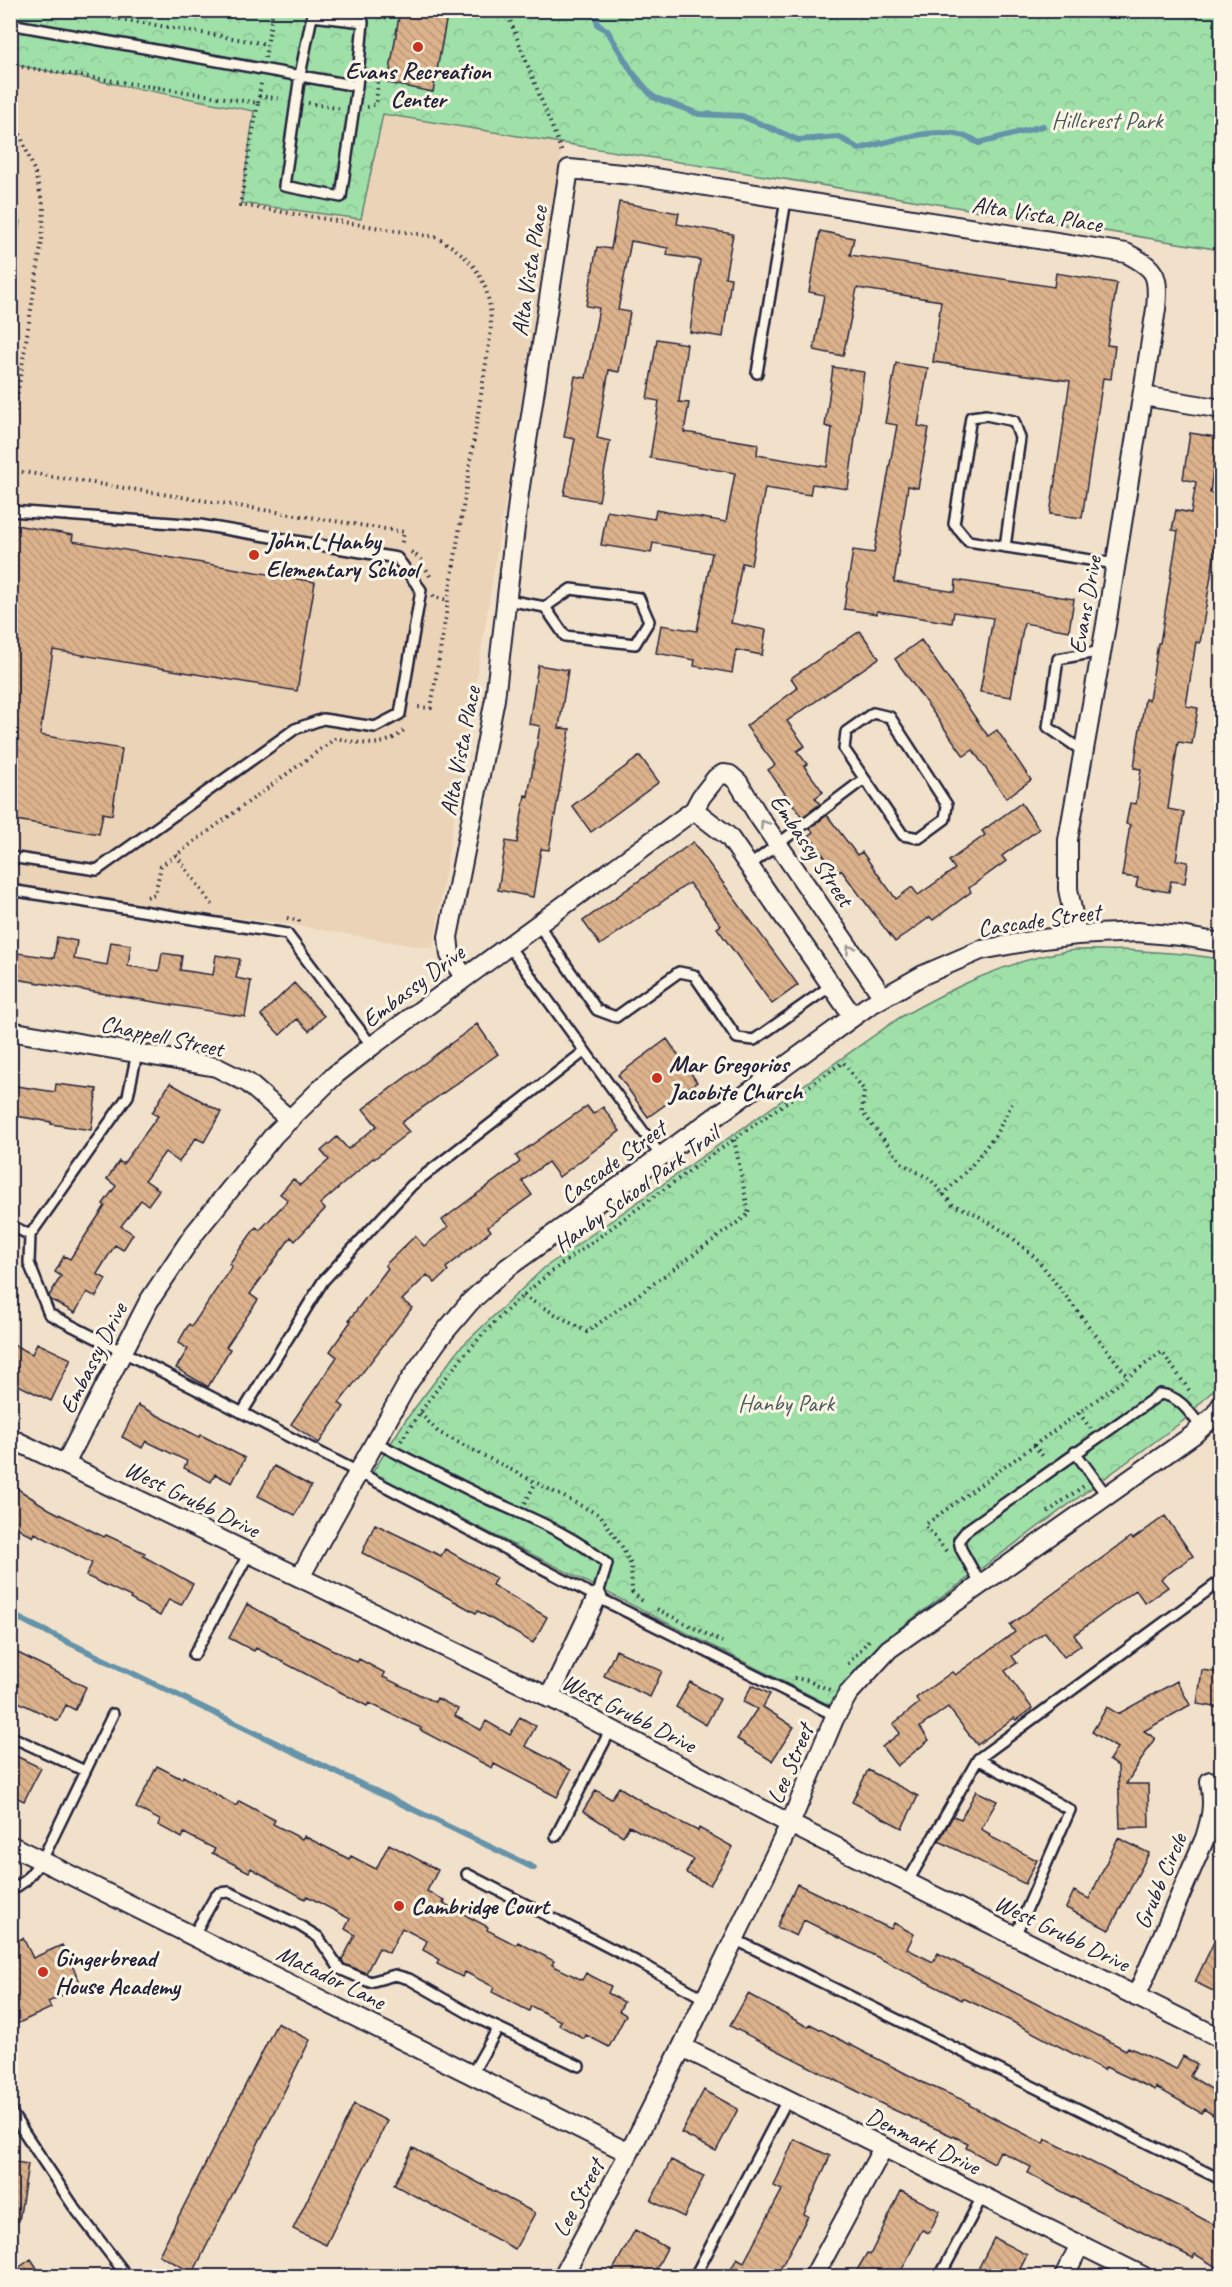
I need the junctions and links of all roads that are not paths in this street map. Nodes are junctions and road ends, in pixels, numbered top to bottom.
1 (10, 24) edge
2 (300, 75) junction
3 (357, 86) junction
4 (786, 200) junction
5 (1158, 282) joint
6 (757, 373) dead end
7 (1143, 396) junction
8 (1221, 409) edge
9 (10, 511) edge
10 (1005, 547) junction
11 (1116, 564) junction
12 (507, 600) junction
13 (545, 607) junction
14 (1102, 651) junction
15 (1084, 752) junction
16 (864, 778) junction
17 (694, 810) junction
18 (777, 844) junction
19 (10, 857) edge
20 (749, 866) junction
21 (10, 890) edge
22 (538, 924) junction
23 (1077, 935) junction
24 (1221, 943) edge
25 (508, 945) junction
26 (464, 977) junction
27 (832, 985) junction
28 (883, 997) junction
29 (853, 1017) junction
30 (10, 1031) edge
31 (372, 1046) junction
32 (585, 1051) junction
33 (137, 1053) junction
34 (290, 1120) junction
35 (661, 1156) junction
36 (10, 1225) edge
37 (30, 1235) junction
38 (123, 1352) junction
39 (1221, 1404) edge
40 (242, 1413) junction
41 (1202, 1428) junction
42 (10, 1438) edge
43 (375, 1442) junction
44 (1075, 1452) junction
45 (65, 1464) junction
46 (358, 1472) junction
47 (1107, 1496) junction
48 (249, 1553) junction
49 (300, 1577) junction
50 (1221, 1580) edge
51 (981, 1585) junction
52 (597, 1598) junction
53 (194, 1655) dead end
54 (549, 1698) junction
55 (113, 1714) dead end
56 (836, 1716) junction
57 (611, 1729) junction
58 (10, 1736) edge
59 (978, 1759) junction
60 (85, 1771) junction
61 (1210, 1781) dead end
62 (790, 1824) junction
63 (556, 1836) dead end
64 (10, 1845) edge
65 (42, 1860) junction
66 (467, 1874) dead end
67 (907, 1883) junction
68 (10, 1891) edge
69 (193, 1936) junction
70 (1015, 1936) junction
71 (734, 1939) junction
72 (1136, 1997) junction
73 (705, 1999) junction
74 (498, 2028) junction
75 (1221, 2039) edge
76 (682, 2047) junction
77 (579, 2066) dead end
78 (472, 2074) junction
79 (787, 2100) junction
80 (10, 2111) edge
81 (884, 2148) junction
82 (629, 2153) junction
83 (1221, 2180) edge
84 (982, 2197) junction
85 (1080, 2245) junction
86 (126, 2277) edge
87 (563, 2277) edge
88 (695, 2277) edge
89 (814, 2277) edge
90 (940, 2277) edge
91 (1064, 2277) edge
92 (1143, 2277) edge

1 - 2 lane
2 - 3 lane
2 - 3 lane
2 - 3 lane
4 - 5 street, Alta Vista Place
4 - 6 lane
4 - 12 street, Alta Vista Place
5 - 7 street, Evans Drive
7 - 8 street
7 - 11 street, Evans Drive
9 - 19 lane
10 - 10 lane
10 - 11 lane
11 - 14 street, Evans Drive
12 - 13 lane
12 - 26 street, Alta Vista Place
13 - 13 lane
14 - 15 street, Evans Drive
14 - 15 lane
15 - 23 street, Evans Drive
16 - 16 lane
16 - 18 lane
18 -> 17 street, Embassy Street
17 - 20 street
17 - 22 street, Embassy Drive
18 - 20 lane
28 -> 18 street, Embassy Street
20 - 27 street
21 - 31 lane
22 - 25 street, Embassy Drive
22 - 27 lane
23 - 24 street, Cascade Street
23 - 28 street, Cascade Street
25 - 26 street, Embassy Drive
25 - 32 lane
26 - 31 street, Embassy Drive
27 - 29 street
28 - 29 street, Cascade Street
29 - 35 street, Cascade Street
30 - 33 street, Chappell Street
31 - 34 street, Embassy Drive
32 - 35 lane
32 - 40 lane
33 - 34 street, Chappell Street
33 - 37 lane
34 - 38 street, Embassy Drive
35 - 43 street, Cascade Street
36 - 37 lane
37 - 38 lane
38 - 40 lane
38 - 45 street, Embassy Drive
39 - 41 street, Lee Street
40 - 46 lane
41 - 44 lane
41 - 47 street, Lee Street
42 - 45 street, West Grubb Drive
43 - 46 street, Cascade Street
43 - 52 lane
44 - 47 lane
44 - 51 lane
45 - 48 street, West Grubb Drive
46 - 49 street, Cascade Street
46 - 52 lane
47 - 51 street, Lee Street
48 - 49 street, West Grubb Drive
48 - 53 lane
49 - 54 street, West Grubb Drive
50 - 59 lane
51 - 56 street, Lee Street
52 - 54 street
52 - 56 lane
54 - 57 street, West Grubb Drive
55 - 60 lane
56 - 62 street, Lee Street
57 - 62 street, West Grubb Drive
57 - 63 lane
58 - 60 lane
59 - 67 lane
59 - 70 lane
60 - 65 lane
61 - 72 street, Grubb Circle
62 - 67 street, West Grubb Drive
62 - 71 street, Lee Street
64 - 65 street, Matador Lane
65 - 68 lane
65 - 69 street, Matador Lane
66 - 73 lane
67 - 70 street, West Grubb Drive
69 - 74 lane
69 - 78 street, Matador Lane
70 - 72 street, West Grubb Drive
71 - 73 street, Lee Street
71 - 83 lane
72 - 75 street, West Grubb Drive
73 - 76 street, Lee Street
74 - 77 lane
74 - 78 lane
76 - 79 street, Denmark Drive
76 - 82 street, Lee Street
78 - 82 street, Matador Lane
79 - 81 street, Denmark Drive
79 - 88 lane
80 - 86 lane
81 - 84 street, Denmark Drive
81 - 89 street
82 - 87 street, Lee Street
84 - 85 street, Denmark Drive
84 - 90 lane
85 - 91 street
85 - 92 street, Denmark Drive

